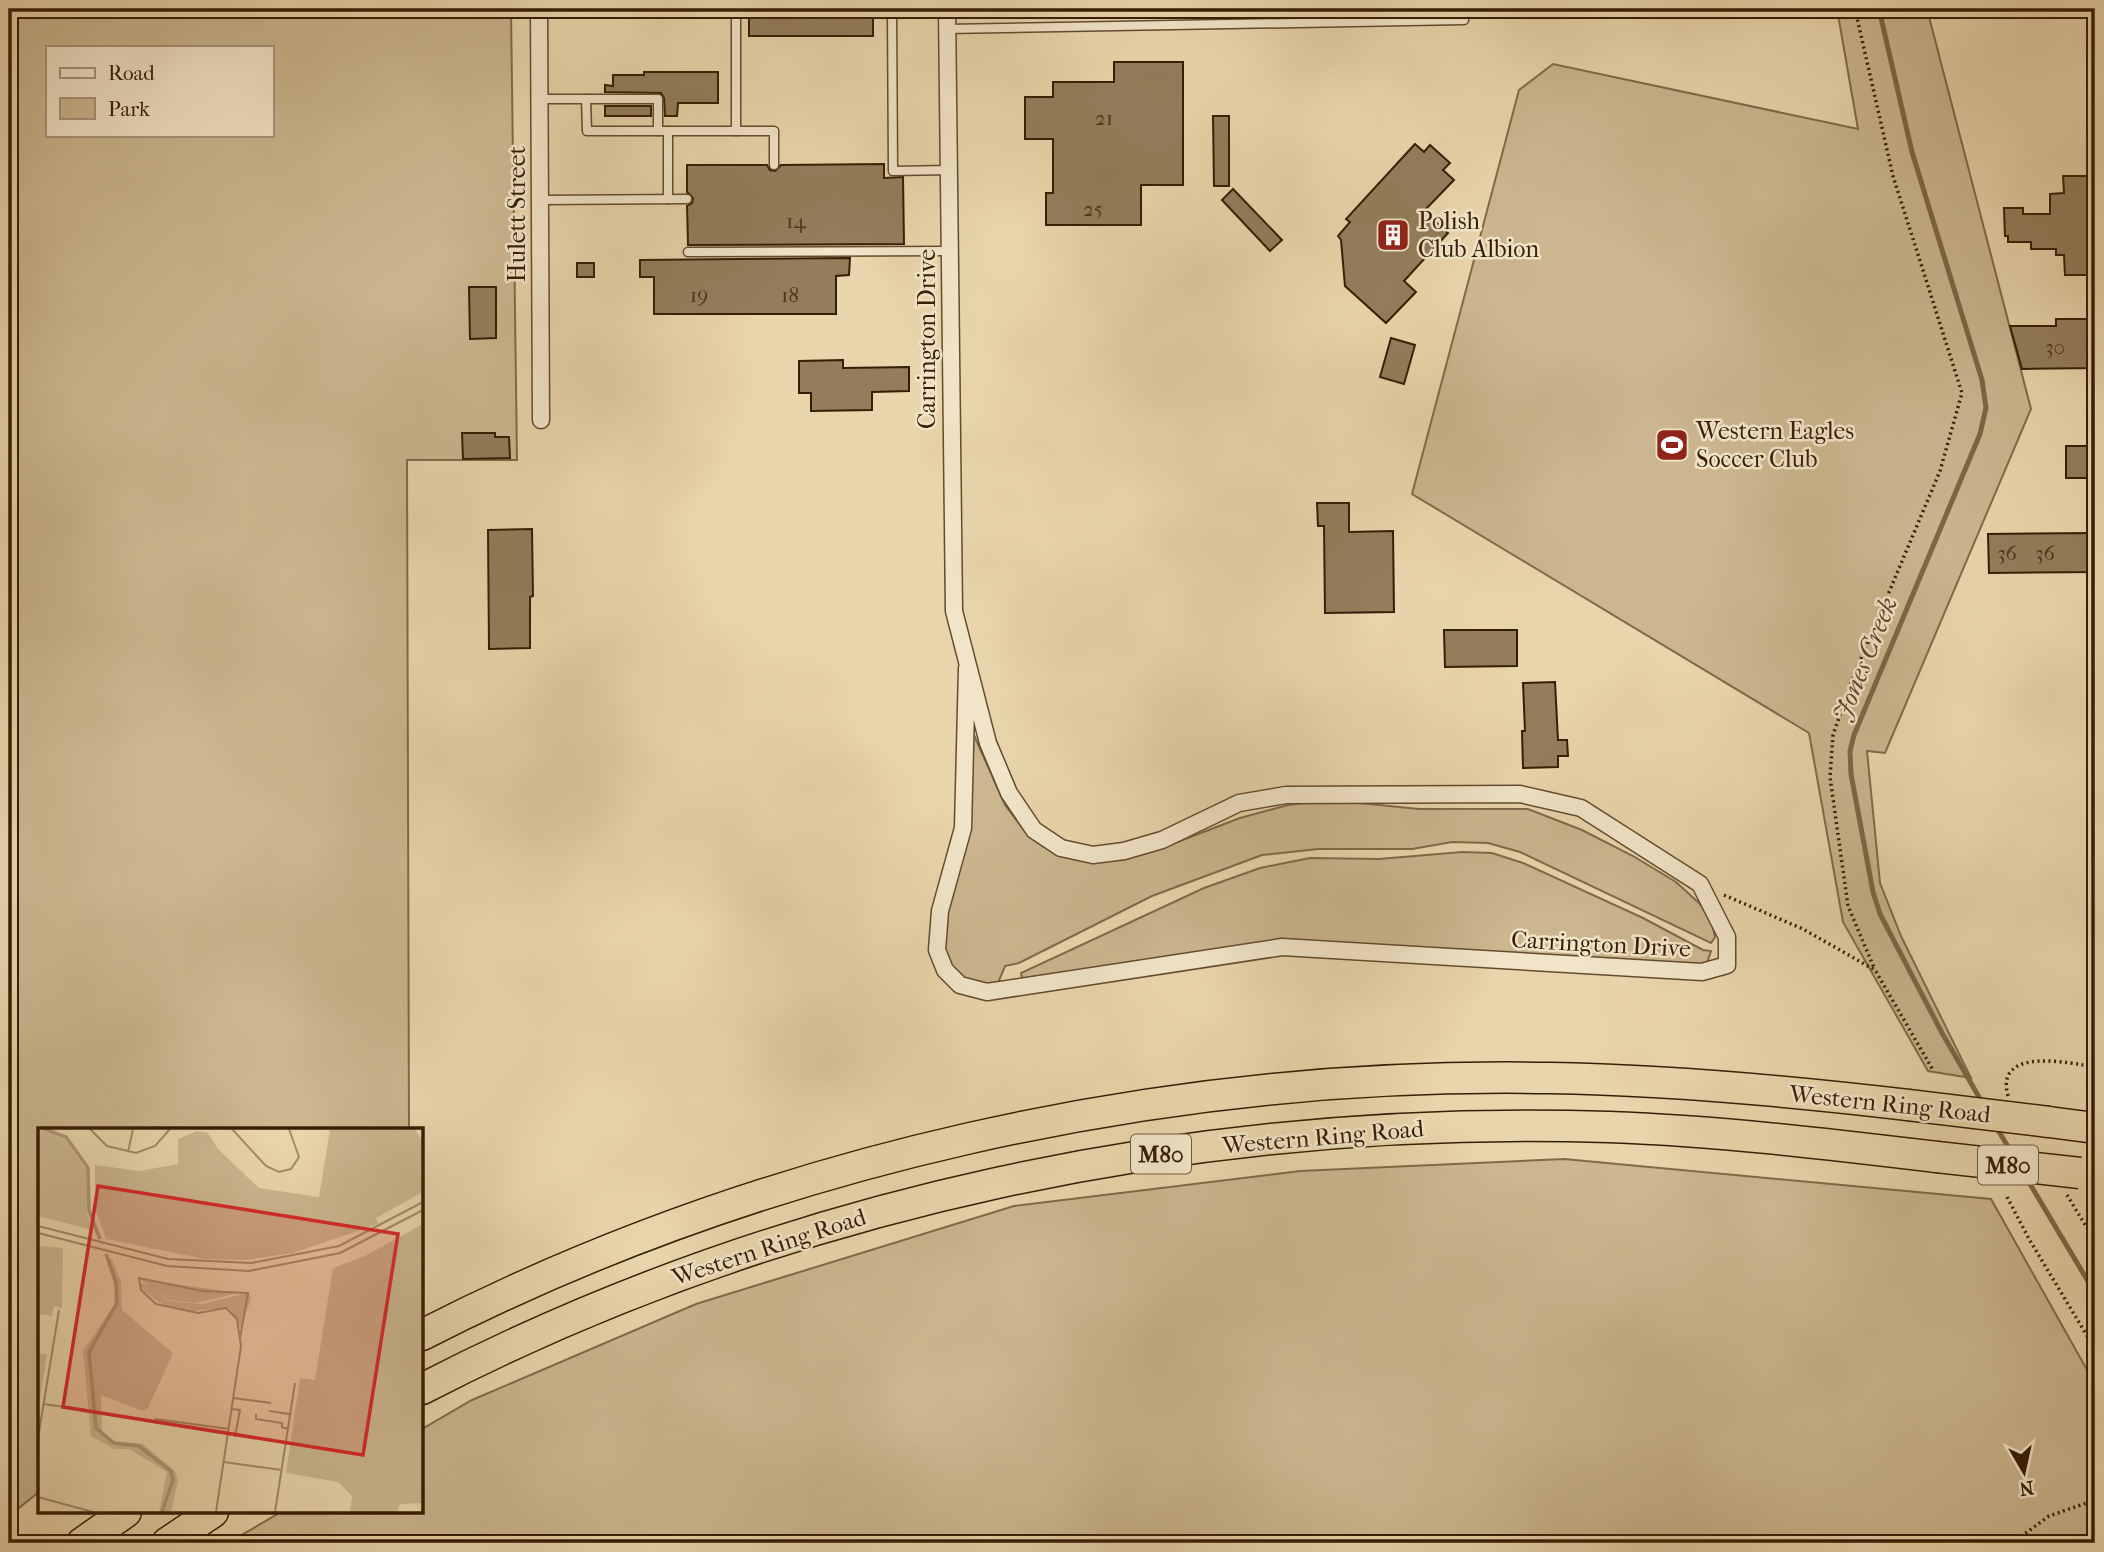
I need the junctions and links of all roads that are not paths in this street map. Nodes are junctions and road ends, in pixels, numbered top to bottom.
1 (539, 9) edge
2 (736, 9) edge
3 (892, 9) edge
4 (947, 9) edge
5 (1464, 20) dead end
6 (947, 29) junction
7 (540, 99) junction
8 (586, 99) junction
9 (658, 131) junction
10 (668, 131) junction
11 (736, 131) junction
12 (774, 165) dead end
13 (949, 170) junction
14 (668, 199) junction
15 (687, 199) dead end
16 (540, 200) junction
17 (950, 251) junction
18 (688, 252) dead end
19 (541, 420) dead end
20 (967, 668) junction
21 (2095, 1128) edge
22 (2088, 1174) edge
23 (424, 1334) edge
24 (424, 1388) edge
25 (123, 1514) edge
26 (210, 1514) edge
27 (82, 1543) edge
28 (167, 1543) edge

1 - 7 street, Hulett Street
2 - 11 lane
3 - 13 lane
4 - 6 street, Carrington Drive
5 - 6 lane
6 - 13 street, Carrington Drive
7 - 8 lane
7 - 16 street, Hulett Street
8 - 9 lane
8 - 9 lane
9 - 10 lane
10 - 11 lane
10 - 14 lane
11 - 12 lane
13 - 17 street, Carrington Drive
14 - 15 lane
14 - 16 lane
16 - 19 street, Hulett Street
17 - 18 lane
17 - 20 street, Carrington Drive
20 - 20 street, Carrington Drive
21 - 23 highway, Western Ring Road / M80, bridge
22 - 24 highway, Western Ring Road / M80, bridge
25 - 27 highway
26 - 28 highway

